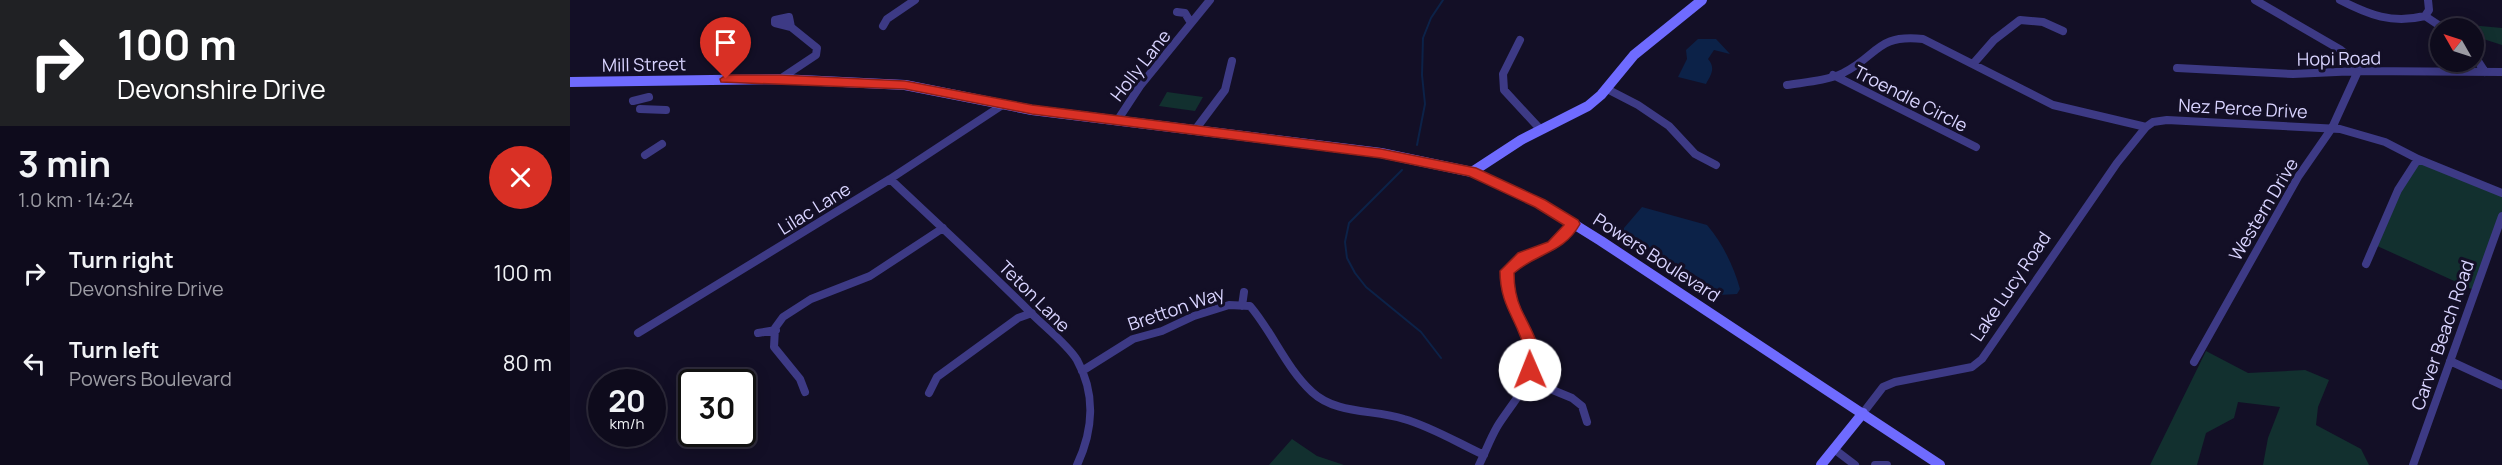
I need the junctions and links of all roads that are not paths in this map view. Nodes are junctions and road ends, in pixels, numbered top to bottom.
1 (915, 0) edge
2 (1210, 0) edge
3 (1702, 0) edge
4 (2255, 0) edge
5 (2340, 0) edge
6 (2428, 0) edge
7 (1177, 12) dead end
8 (2425, 16) junction
9 (2430, 19) edge
10 (1191, 23) junction
11 (791, 27) dead end
12 (883, 27) dead end
13 (2063, 31) dead end
14 (1520, 40) dead end
15 (1232, 61) dead end
16 (1973, 64) junction
17 (2177, 68) dead end
18 (2358, 71) junction
19 (2485, 72) joint
20 (2502, 72) edge
21 (1833, 75) junction
22 (780, 79) junction
23 (570, 81) edge
24 (1787, 85) dead end
25 (1607, 89) junction
26 (649, 97) dead end
27 (633, 101) dead end
28 (1004, 104) junction
29 (640, 109) dead end
30 (666, 110) dead end
31 (1117, 121) junction
32 (2146, 127) junction
33 (2332, 128) junction
34 (1195, 130) junction
35 (1541, 130) junction
36 (662, 144) dead end
37 (1976, 147) dead end
38 (645, 155) dead end
39 (2418, 159) junction
40 (1716, 165) dead end
41 (1472, 171) junction
42 (890, 179) junction
43 (2502, 193) edge
44 (2502, 216) edge
45 (1574, 224) junction
46 (943, 228) junction
47 (2366, 264) dead end
48 (1244, 292) dead end
49 (1242, 306) junction
50 (1032, 313) junction
51 (776, 330) junction
52 (638, 333) dead end
53 (758, 333) dead end
54 (2450, 361) junction
55 (2194, 362) dead end
56 (1082, 371) junction
57 (1526, 379) junction
58 (2502, 385) edge
59 (805, 392) dead end
60 (929, 393) dead end
61 (1863, 412) junction
62 (1587, 422) dead end
63 (1834, 449) junction
64 (1484, 455) junction
65 (1077, 465) edge
66 (1479, 465) edge
67 (1821, 465) edge
68 (1855, 465) edge
69 (1875, 465) edge
70 (1887, 465) edge
71 (1940, 465) edge
72 (2413, 465) edge

1 - 12 street
2 - 10 street, Holly Lane
3 - 25 main road
4 - 18 street
5 - 8 street
6 - 8 street
7 - 10 street
8 - 9 street
10 - 31 street, Holly Lane
11 - 22 street
13 - 16 street
14 - 35 street
15 - 34 street
16 - 21 street, Nez Perce Drive
16 - 32 street, Nez Perce Drive
17 - 18 street, Hopi Road
18 - 19 street, Hopi Road
18 - 33 street, Western Drive
19 - 20 street, Hopi Road
21 - 24 street, Nez Perce Drive
21 - 37 street, Troendle Circle
22 - 23 main road, Mill Street
22 - 28 main road, Mill Street
25 - 35 main road
25 - 40 street
26 - 27 street
28 - 31 main road, Powers Boulevard
28 - 42 street, Lilac Lane
29 - 30 street
31 - 34 main road, Powers Boulevard
32 - 33 street, Nez Perce Drive
32 - 61 street, Lake Lucy Road
33 - 39 street, Nez Perce Drive
33 - 55 street, Western Drive
34 - 41 main road, Powers Boulevard
35 - 41 main road
36 - 38 street
39 - 43 street, Nez Perce Drive
39 - 47 street
41 - 45 main road, Powers Boulevard
42 - 46 street, Teton Lane
42 - 52 street, Lilac Lane
44 - 54 street, Carver Beach Road
45 - 57 street
45 - 61 main road, Powers Boulevard
46 - 50 street, Teton Lane
46 - 51 street
48 - 49 street
49 - 56 street, Bretton Way
49 - 64 street, Bretton Way
50 - 56 street, Teton Lane
50 - 60 street
51 - 53 street
51 - 59 street
54 - 58 street
54 - 72 street, Carver Beach Road
56 - 65 street, Teton Lane
57 - 62 street
57 - 64 street
61 - 63 main road, Lake Lucy Road
61 - 71 main road, Powers Boulevard
63 - 67 main road, Lake Lucy Road
63 - 68 street
64 - 66 street
69 - 70 street

